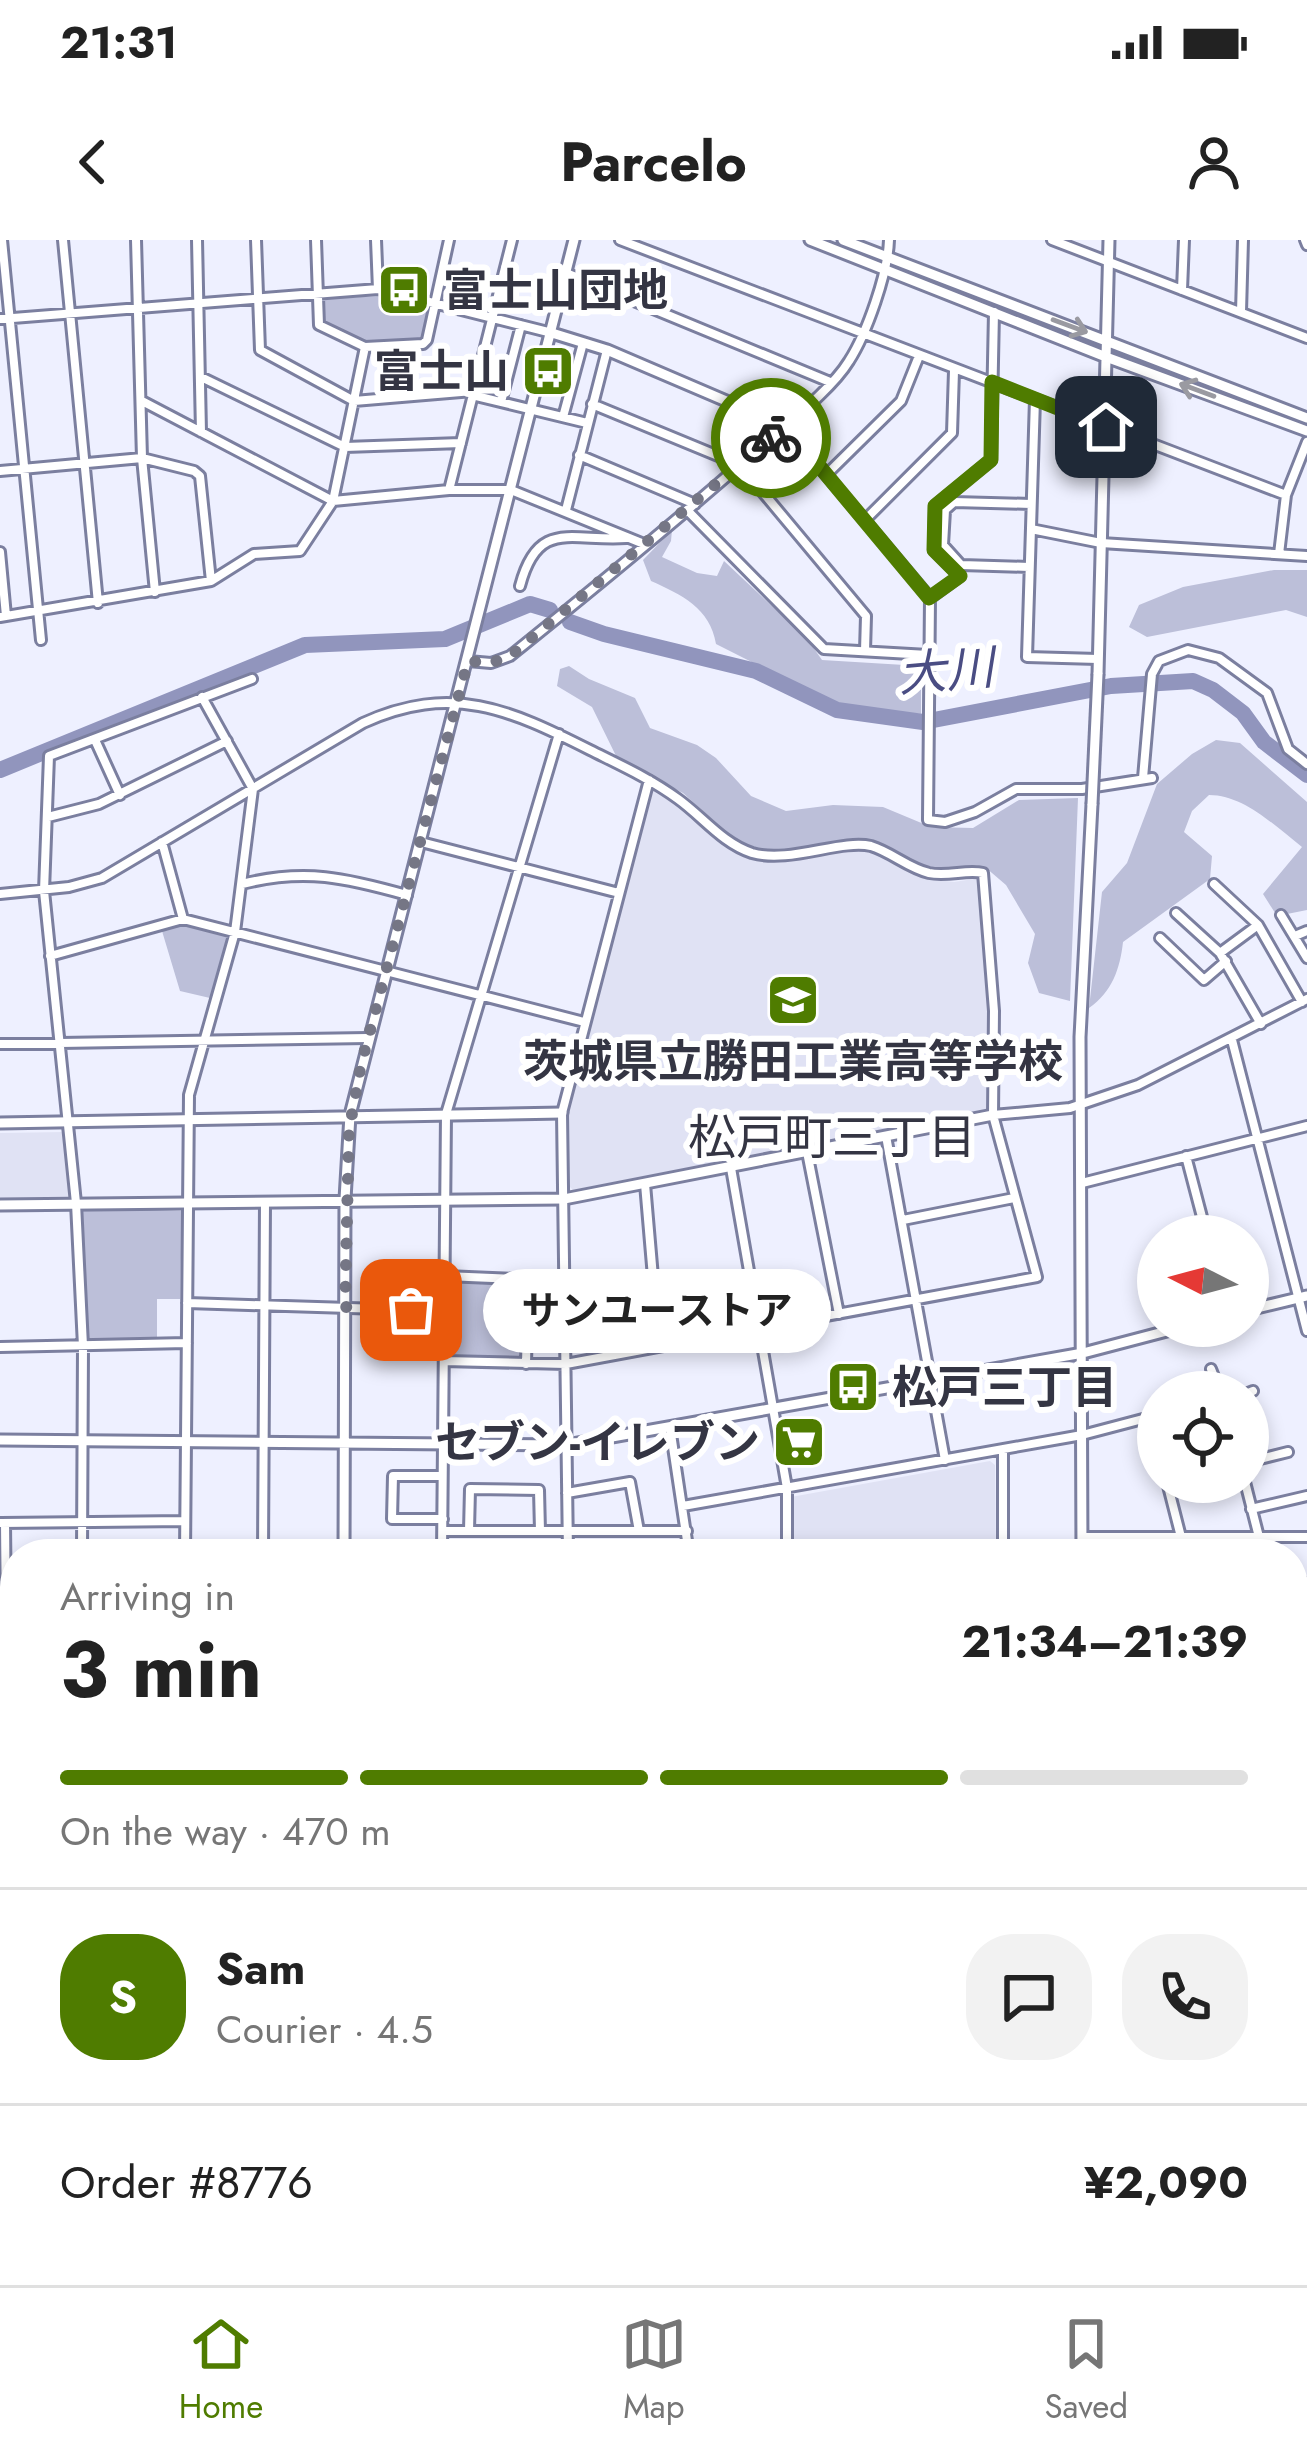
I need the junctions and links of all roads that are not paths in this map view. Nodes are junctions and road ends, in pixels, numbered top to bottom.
1 (2, 240) edge
2 (63, 240) edge
3 (136, 240) edge
4 (197, 240) edge
5 (256, 240) edge
6 (316, 240) edge
7 (376, 240) edge
8 (449, 240) edge
9 (512, 240) edge
10 (574, 240) edge
11 (620, 240) edge
12 (810, 240) edge
13 (843, 240) edge
14 (889, 240) edge
15 (1052, 240) edge
16 (1108, 240) edge
17 (1184, 240) edge
18 (1244, 240) edge
19 (1108, 261) junction
20 (887, 264) junction
21 (566, 273) junction
22 (378, 289) junction
23 (1182, 290) junction
24 (317, 294) junction
25 (258, 298) junction
26 (434, 303) junction
27 (199, 304) junction
28 (139, 308) junction
29 (994, 312) junction
30 (1241, 312) junction
31 (70, 313) junction
32 (492, 318) junction
33 (5, 319) edge
34 (521, 325) junction
35 (552, 333) junction
36 (861, 334) junction
37 (1307, 338) edge
38 (1107, 340) junction
39 (584, 343) junction
40 (365, 347) junction
41 (607, 350) junction
42 (919, 356) junction
43 (1106, 357) junction
44 (954, 370) junction
45 (201, 376) junction
46 (830, 382) junction
47 (992, 382) junction
48 (473, 393) junction
49 (1035, 399) junction
50 (142, 401) junction
51 (354, 401) junction
52 (501, 402) junction
53 (592, 404) junction
54 (532, 409) junction
55 (563, 417) junction
56 (1307, 418) edge
57 (587, 424) junction
58 (785, 425) junction
59 (1106, 427) junction
60 (1307, 430) edge
61 (201, 432) junction
62 (1307, 442) edge
63 (460, 443) junction
64 (345, 447) junction
65 (579, 455) junction
66 (142, 458) junction
67 (84, 463) junction
68 (740, 465) junction
69 (25, 468) junction
70 (0, 470) edge
71 (828, 473) junction
72 (449, 490) junction
73 (511, 490) junction
74 (1286, 495) junction
75 (333, 501) junction
76 (1031, 504) junction
77 (691, 507) junction
78 (566, 510) junction
79 (866, 519) junction
80 (1030, 529) junction
81 (627, 538) junction
82 (1101, 543) junction
83 (646, 544) junction
84 (0, 552) edge
85 (1280, 554) junction
86 (1307, 556) edge
87 (1029, 567) junction
88 (211, 581) junction
89 (520, 586) dead end
90 (155, 592) junction
91 (929, 598) junction
92 (98, 603) junction
93 (38, 613) junction
94 (3, 617) edge
95 (41, 640) dead end
96 (865, 652) junction
97 (928, 655) junction
98 (1098, 659) junction
99 (468, 661) junction
100 (252, 679) dead end
101 (202, 697) junction
102 (458, 701) junction
103 (559, 734) junction
104 (95, 740) junction
105 (226, 741) junction
106 (1307, 764) edge
107 (649, 780) junction
108 (254, 789) junction
109 (120, 795) junction
110 (48, 817) junction
111 (162, 842) junction
112 (421, 842) junction
113 (519, 867) junction
114 (242, 884) junction
115 (1214, 884) dead end
116 (44, 891) junction
117 (619, 893) junction
118 (0, 895) edge
119 (407, 895) junction
120 (1176, 913) dead end
121 (1281, 915) dead end
122 (183, 919) junction
123 (1258, 925) junction
124 (1307, 931) edge
125 (235, 932) junction
126 (1295, 936) junction
127 (1160, 938) dead end
128 (50, 956) junction
129 (1223, 957) junction
130 (1307, 958) edge
131 (387, 971) junction
132 (480, 995) junction
133 (1305, 1000) edge
134 (584, 1022) junction
135 (1261, 1024) junction
136 (368, 1038) junction
137 (1232, 1040) junction
138 (204, 1041) junction
139 (60, 1043) junction
140 (0, 1045) edge
141 (1081, 1104) junction
142 (562, 1112) junction
143 (446, 1114) junction
144 (350, 1115) junction
145 (993, 1115) junction
146 (188, 1119) junction
147 (68, 1122) junction
148 (0, 1123) edge
149 (1307, 1126) edge
150 (886, 1136) junction
151 (1256, 1139) junction
152 (807, 1152) junction
153 (1186, 1156) junction
154 (731, 1168) junction
155 (1082, 1183) junction
156 (646, 1184) junction
157 (564, 1198) junction
158 (1013, 1198) junction
159 (345, 1199) junction
160 (445, 1199) junction
161 (265, 1202) junction
162 (187, 1203) junction
163 (76, 1204) junction
164 (0, 1205) edge
165 (1201, 1215) edge
166 (903, 1220) junction
167 (445, 1276) junction
168 (528, 1280) junction
169 (565, 1281) junction
170 (1303, 1297) edge
171 (918, 1299) junction
172 (187, 1303) junction
173 (1269, 1305) edge
174 (263, 1306) junction
175 (345, 1307) junction
176 (444, 1312) junction
177 (839, 1314) junction
178 (759, 1329) junction
179 (1307, 1330) edge
180 (1137, 1339) edge
181 (188, 1343) junction
182 (83, 1346) junction
183 (659, 1347) junction
184 (0, 1348) edge
185 (1083, 1353) junction
186 (444, 1361) junction
187 (526, 1364) junction
188 (566, 1364) junction
189 (931, 1380) junction
190 (774, 1408) junction
191 (1137, 1420) edge
192 (670, 1427) junction
193 (1082, 1435) junction
194 (0, 1440) edge
195 (82, 1442) junction
196 (187, 1442) junction
197 (264, 1443) junction
198 (345, 1443) junction
199 (442, 1444) junction
200 (567, 1445) junction
201 (1003, 1449) junction
202 (1288, 1452) dead end
203 (1269, 1457) edge
204 (945, 1460) junction
205 (442, 1476) junction
206 (787, 1488) junction
207 (567, 1492) junction
208 (1307, 1496) edge
209 (1172, 1503) edge
210 (1250, 1503) edge
211 (683, 1506) junction
212 (1251, 1509) junction
213 (442, 1519) junction
214 (80, 1521) junction
215 (185, 1521) junction
216 (2, 1523) edge
217 (442, 1531) junction
218 (469, 1531) junction
219 (540, 1531) junction
220 (567, 1531) junction
221 (639, 1532) junction
222 (687, 1532) junction
223 (1082, 1537) joint
224 (1181, 1537) junction
225 (1259, 1537) junction
226 (1307, 1537) edge
227 (81, 1539) edge
228 (185, 1539) edge
229 (263, 1539) edge
230 (344, 1539) edge
231 (442, 1539) edge
232 (567, 1539) edge
233 (688, 1539) edge
234 (787, 1539) edge
235 (1003, 1539) edge

1 - 33 street
2 - 31 street
3 - 28 street
4 - 27 street
5 - 25 street
6 - 24 street
7 - 22 street
8 - 26 street
9 - 32 street
10 - 21 street
11 - 36 street
12 - 20 street
13 - 20 street
14 - 20 street
15 - 19 street
16 - 19 street
17 - 23 street
18 - 30 street
19 - 23 street
19 - 38 street
20 - 29 street
20 - 36 street
20 -> 38 street
21 - 35 street
21 - 46 street
22 - 24 street
22 - 26 street
23 - 30 street
24 - 25 street
24 - 40 street
25 - 27 street
25 - 51 street
26 - 32 street
26 - 40 street
27 - 28 street
27 - 45 street
28 - 31 street
28 - 50 street
29 - 43 street
29 - 47 street
30 - 37 street
31 - 33 street
31 - 67 street
32 - 34 street
32 - 48 street
33 - 69 street
34 - 35 street
34 - 52 street
35 - 39 street
35 - 54 street
36 - 42 street
36 - 46 street
38 - 43 street
38 - 56 street
39 - 41 street
39 - 55 street
40 - 51 street
41 - 53 street
41 - 58 street
42 - 44 street
42 - 71 street
43 - 59 street
60 -> 43 street
44 - 47 street
44 - 79 street
45 - 61 street
45 - 64 street
46 - 58 street
47 - 49 street
47 - 91 street
48 - 51 street
48 - 52 street
48 - 63 street
49 - 59 street
49 - 76 street
50 - 61 street
50 - 66 street
51 - 64 street
52 - 54 street
53 - 57 street
53 - 68 street
54 - 55 street
54 - 73 street
55 - 57 street
57 - 65 street
58 - 68 street
58 - 71 street
59 - 74 street
59 - 82 street
61 - 75 street
62 - 74 street
63 - 64 street
63 - 72 street
64 - 75 street
65 - 77 street
65 - 78 street
66 - 67 street
66 - 88 street
66 - 90 street
67 - 69 street
67 - 92 street
68 - 77 street
68 - 96 street
69 - 70 street
69 - 93 street
71 - 79 street
72 - 73 street
72 - 75 street
73 - 78 street
73 - 99 street
74 - 85 street
75 - 88 street
76 - 80 street
76 - 87 street
77 - 83 street
77 - 96 street
78 - 81 street
79 - 91 street
80 - 82 street
80 - 87 street
81 - 83 street
81 - 89 street
82 - 85 street
82 - 98 street
83 - 99 street
84 - 94 street
85 - 86 street
87 - 98 street
88 - 90 street
90 - 92 street
91 - 97 street
92 - 93 street
93 - 94 street
93 - 95 street
96 - 97 street
97 - 106 street
98 - 141 street, bridge
99 - 102 street
100 - 101 street
101 - 104 street
101 - 105 street
102 - 103 street
102 - 108 street
102 - 112 street
103 - 107 street
103 - 113 street
104 - 109 street
104 - 110 street
105 - 108 street
105 - 109 street
107 - 117 street
107 - 145 street
108 - 111 street
108 - 114 street
109 - 110 street
110 - 116 street
111 - 116 street
111 - 122 street
112 - 113 street
112 - 119 street
113 - 117 street
113 - 132 street
114 - 119 street
114 - 125 street
115 - 123 street
116 - 118 street
116 - 128 street
117 - 134 street
119 - 131 street
120 - 129 street
121 - 126 street
122 - 125 street
122 - 128 street
123 - 129 street
123 - 133 street
124 - 126 street
125 - 131 street
125 - 138 street
126 - 130 street
127 - 129 street
128 - 139 street
129 - 135 street
131 - 132 street
131 - 136 street
132 - 134 street
132 - 143 street
133 - 135 street
134 - 142 street
135 - 137 street
136 - 138 street
136 - 144 street
137 - 141 street
137 - 151 street
138 - 139 street
138 - 146 street
139 - 140 street
139 - 147 street
141 - 145 street
141 - 155 street
142 - 143 street
142 - 157 street
143 - 144 street
143 - 160 street
144 - 146 street
144 - 159 street
145 - 150 street
145 - 158 street
146 - 147 street
146 - 162 street
147 - 148 street
147 - 163 street
149 - 151 street
150 - 152 street
150 - 166 street
151 - 153 street
151 - 170 street
152 - 154 street
152 - 177 street
153 - 155 street
153 - 165 street
154 - 156 street
154 - 178 street
155 - 185 street
156 - 157 street
156 - 183 street
157 - 160 street
157 - 169 street
158 - 166 street
158 - 171 street
159 - 160 street
159 - 161 street
159 - 175 street
160 - 167 street
161 - 162 street
161 - 174 street
162 - 163 street
162 - 172 street
163 - 164 street
163 - 182 street
166 - 171 street
167 - 168 street
167 - 176 street
168 - 169 street
168 - 187 street
169 - 188 street
170 - 173 street
170 - 179 street
171 - 177 street
171 - 189 street
172 - 174 street
172 - 181 street
174 - 175 street
174 - 197 street
175 - 176 street
175 - 198 street
176 - 186 street
177 - 178 street
178 - 183 street
178 - 190 street
180 - 185 street
181 - 182 street
181 - 196 street
182 - 184 street
182 - 195 street
183 - 188 street
185 - 189 street
185 - 193 street
186 - 187 street
186 - 199 street
187 - 188 street
188 - 200 street
189 - 190 street
189 - 204 street
190 - 192 street
190 - 206 street
191 - 193 street
192 - 200 street
192 - 211 street
193 - 201 street
193 - 223 street
194 - 195 street
195 - 196 street
195 - 214 street
196 - 197 street
196 - 215 street
197 - 198 street
197 - 229 street
198 - 199 street
198 - 230 street
199 - 200 street
199 - 205 street
200 - 207 street
201 - 204 street
201 - 235 street
202 - 203 street
204 - 206 street
205 - 213 street
205 - 213 street
206 - 211 street
206 - 234 street
207 - 220 street
207 - 221 street
208 - 212 street
209 - 224 street
210 - 212 street
211 - 222 street
212 - 225 street
213 - 217 street
214 - 215 street
214 - 216 street
214 - 227 street
215 - 228 street
217 - 218 street
217 - 231 street
218 - 219 street
218 - 219 street
219 - 220 street
220 - 221 street
220 - 232 street
221 - 222 street
222 - 233 street
223 - 224 street
224 - 225 street
225 - 226 street

